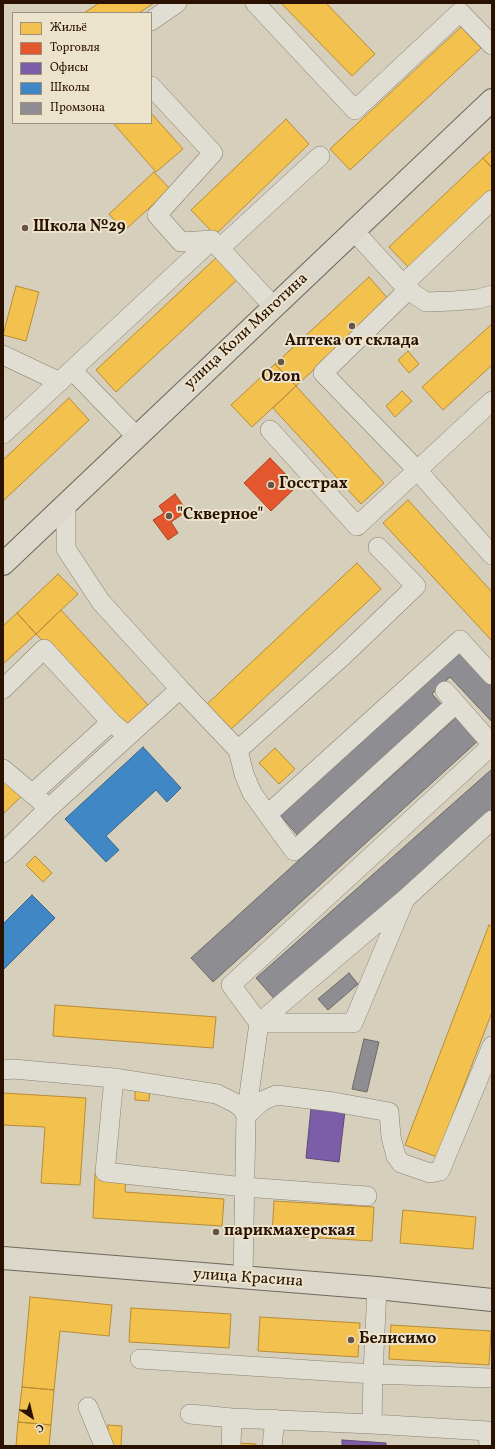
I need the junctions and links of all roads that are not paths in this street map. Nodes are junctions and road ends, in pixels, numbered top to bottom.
1 (177, 3) edge
2 (255, 3) edge
3 (455, 7) edge
4 (152, 20) edge
5 (492, 45) edge
6 (152, 87) edge
7 (492, 100) edge
8 (320, 156) dead end
9 (492, 200) edge
10 (354, 231) junction
11 (216, 244) junction
12 (408, 290) junction
13 (492, 295) edge
14 (274, 307) junction
15 (3, 355) edge
16 (66, 376) junction
17 (492, 401) edge
18 (270, 430) dead end
19 (3, 434) edge
20 (137, 436) junction
21 (417, 470) junction
22 (66, 504) junction
23 (378, 547) dead end
24 (492, 555) edge
25 (3, 564) edge
26 (492, 675) edge
27 (3, 689) edge
28 (180, 689) junction
29 (445, 691) dead end
30 (460, 708) junction
31 (111, 722) junction
32 (128, 736) junction
33 (238, 750) junction
34 (3, 769) edge
35 (32, 794) junction
36 (48, 808) junction
37 (268, 814) junction
38 (492, 820) edge
39 (3, 853) edge
40 (405, 899) junction
41 (259, 1023) junction
42 (492, 1046) edge
43 (3, 1070) edge
44 (114, 1078) junction
45 (246, 1116) junction
46 (244, 1187) junction
47 (367, 1196) dead end
48 (3, 1258) edge
49 (243, 1278) junction
50 (377, 1288) junction
51 (492, 1300) edge
52 (140, 1359) dead end
53 (373, 1374) junction
54 (491, 1378) edge
55 (88, 1407) dead end
56 (190, 1414) dead end
57 (232, 1418) junction
58 (275, 1419) junction
59 (372, 1424) junction
60 (104, 1446) edge
61 (232, 1446) edge
62 (272, 1446) edge
63 (489, 1446) edge

1 - 4 lane
2 - 3 lane
3 - 5 lane
6 - 11 lane
7 - 10 main road, улица Коли Мяготина
8 - 11 lane
9 - 12 lane
10 - 12 lane
10 - 14 main road, улица Коли Мяготина
11 - 14 lane
11 - 16 lane
12 - 13 lane
12 - 21 lane
14 - 20 main road, улица Коли Мяготина
15 - 16 lane
16 - 19 lane
16 - 20 lane
17 - 21 lane
18 - 21 lane
20 - 22 main road, улица Коли Мяготина
21 - 24 lane
22 - 25 main road, улица Коли Мяготина
22 - 28 lane
23 - 33 lane
26 - 37 lane
27 - 31 lane
28 - 32 lane
28 - 33 lane
29 - 30 lane
30 - 37 lane
30 - 41 lane
31 - 32 lane
31 - 35 lane
32 - 36 lane
33 - 37 lane
34 - 35 lane
35 - 36 lane
36 - 39 lane
38 - 40 lane
40 - 41 lane
40 - 41 lane
41 - 45 lane
42 - 45 lane
43 - 44 lane
44 - 45 lane
44 - 46 lane
45 - 46 lane
46 - 47 lane
46 - 49 lane
48 - 49 main road, улица Красина
49 - 50 main road, улица Красина
50 - 51 main road, улица Красина
50 - 53 lane
52 - 53 lane
53 - 54 lane
53 - 59 lane
55 - 60 lane
56 - 57 lane
57 - 58 lane
57 - 61 lane
58 - 59 lane
58 - 62 lane
59 - 63 lane

